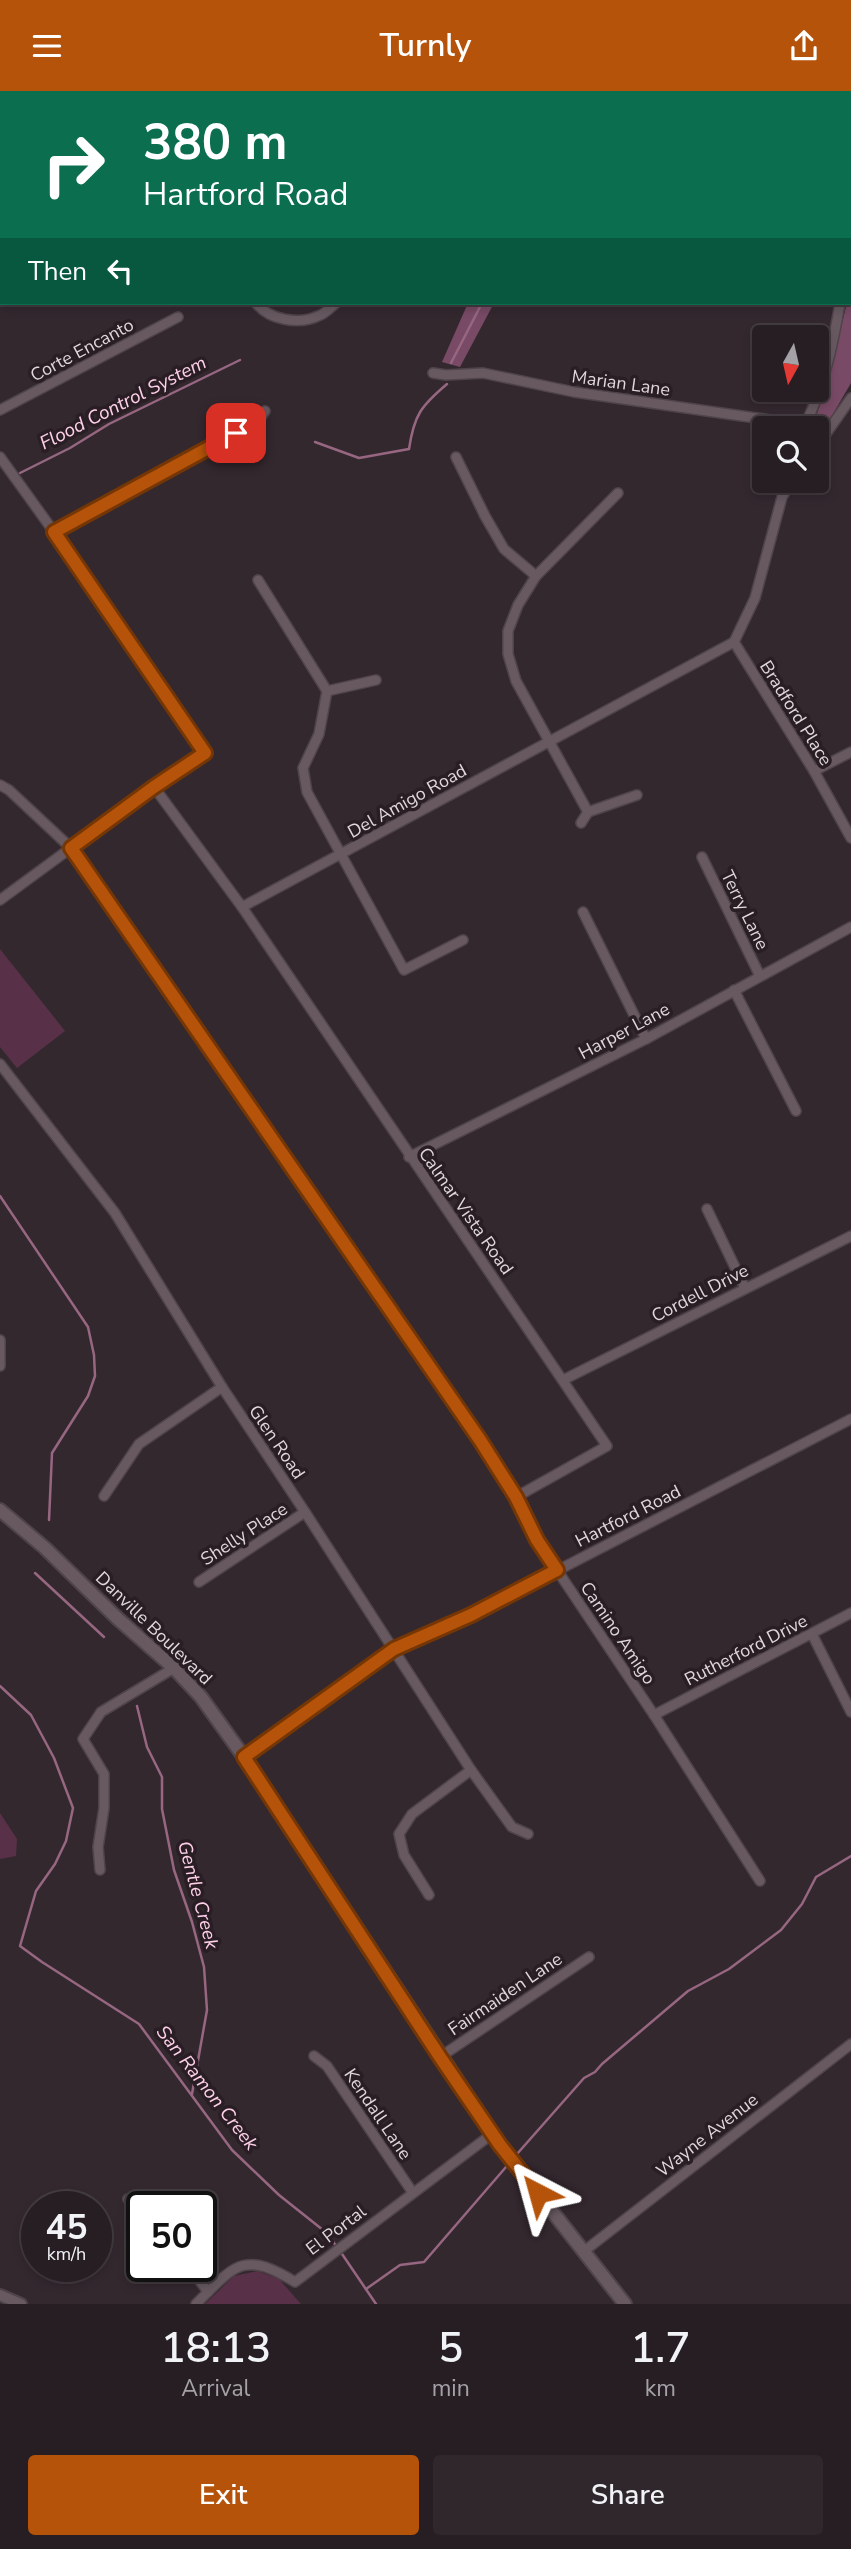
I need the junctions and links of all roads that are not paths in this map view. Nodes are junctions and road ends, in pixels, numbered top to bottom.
1 (257, 305) edge
2 (333, 305) edge
3 (840, 305) edge
4 (178, 317) dead end
5 (433, 373) dead end
6 (851, 398) edge
7 (0, 410) edge
8 (265, 411) dead end
9 (811, 416) edge
10 (752, 419) edge
11 (829, 426) edge
12 (0, 457) edge
13 (456, 457) dead end
14 (618, 493) dead end
15 (784, 493) edge
16 (54, 532) junction
17 (536, 576) junction
18 (258, 580) dead end
19 (734, 642) junction
20 (376, 680) dead end
21 (327, 691) junction
22 (550, 741) junction
23 (851, 752) edge
24 (814, 771) junction
25 (0, 785) edge
26 (154, 787) junction
27 (637, 795) dead end
28 (588, 812) junction
29 (580, 823) dead end
30 (851, 838) edge
31 (71, 848) junction
32 (340, 855) junction
33 (702, 857) dead end
34 (0, 899) edge
35 (242, 907) junction
36 (583, 912) dead end
37 (851, 927) edge
38 (463, 940) dead end
39 (760, 976) junction
40 (734, 989) junction
41 (646, 1039) junction
42 (0, 1064) edge
43 (796, 1111) dead end
44 (410, 1157) junction
45 (707, 1209) dead end
46 (851, 1236) edge
47 (745, 1288) junction
48 (0, 1339) edge
49 (0, 1366) edge
50 (563, 1380) junction
51 (222, 1387) junction
52 (851, 1419) edge
53 (104, 1496) dead end
54 (516, 1497) junction
55 (0, 1510) edge
56 (305, 1512) junction
57 (557, 1570) junction
58 (199, 1582) dead end
59 (851, 1613) edge
60 (812, 1634) junction
61 (394, 1649) junction
62 (174, 1668) junction
63 (851, 1712) edge
64 (654, 1715) junction
65 (244, 1757) junction
66 (471, 1770) junction
67 (528, 1834) dead end
68 (100, 1870) dead end
69 (760, 1881) dead end
70 (429, 1895) dead end
71 (589, 1957) dead end
72 (851, 2044) edge
73 (314, 2056) dead end
74 (440, 2057) junction
75 (492, 2134) junction
76 (413, 2193) junction
77 (583, 2252) junction
78 (201, 2282) edge
79 (208, 2292) junction
80 (0, 2295) edge
81 (20, 2304) edge
82 (196, 2304) edge
83 (625, 2304) edge

1 - 2 street
3 - 9 street
4 - 7 street, Corte Encanto
5 - 10 street, Marian Lane
6 - 11 street
8 - 16 street
12 - 16 street
13 - 17 street
14 - 17 street
15 - 19 street
16 - 26 street
17 - 22 street
18 - 21 street
19 - 22 street, Del Amigo Road
19 - 24 street, Bradford Place
20 - 21 street
21 - 32 street
22 - 28 street
22 - 32 street, Del Amigo Road
23 - 24 street
24 - 30 street, Bradford Place
25 - 31 street, Camino Amigo
26 - 31 street
26 - 35 street
27 - 28 street
28 - 29 street
31 - 34 street
31 - 54 street, Camino Amigo
32 - 35 street, Del Amigo Road
32 - 38 street
33 - 39 street, Terry Lane
35 - 44 street, Calmar Vista Road
36 - 41 street
37 - 39 street, Harper Lane
39 - 40 street, Harper Lane
40 - 41 street, Harper Lane
40 - 43 street
41 - 44 street, Harper Lane
42 - 51 street, Glen Road
44 - 50 street, Calmar Vista Road
45 - 47 street
46 - 47 street, Cordell Drive
47 - 50 street, Cordell Drive
48 - 49 street
50 - 54 street, Calmar Vista Road
51 - 53 street
51 - 56 street, Glen Road
52 - 57 street, Hartford Road
54 - 57 street, Camino Amigo
55 - 62 main road, Danville Boulevard
56 - 58 street, Shelly Place
56 - 61 street, Glen Road
57 - 61 street, Hartford Road
57 - 64 street, Camino Amigo
59 - 60 street, Rutherford Drive
60 - 63 street
60 - 64 street, Rutherford Drive
61 - 65 street, Hartford Road
61 - 66 street, Glen Road
62 - 65 main road, Danville Boulevard
62 - 68 street
64 - 69 street, Camino Amigo
65 - 74 main road, Danville Boulevard
66 - 67 street, Glen Road
66 - 70 street
71 - 74 street, Fairmaiden Lane
72 - 77 street, Wayne Avenue
73 - 76 street, Kendall Lane
74 - 75 main road, Danville Boulevard
75 - 76 street, El Portal
75 - 77 main road, Danville Boulevard
76 - 79 street, El Portal
77 - 83 main road, Danville Boulevard
78 - 79 street
79 - 82 street, El Portal
80 - 81 street

